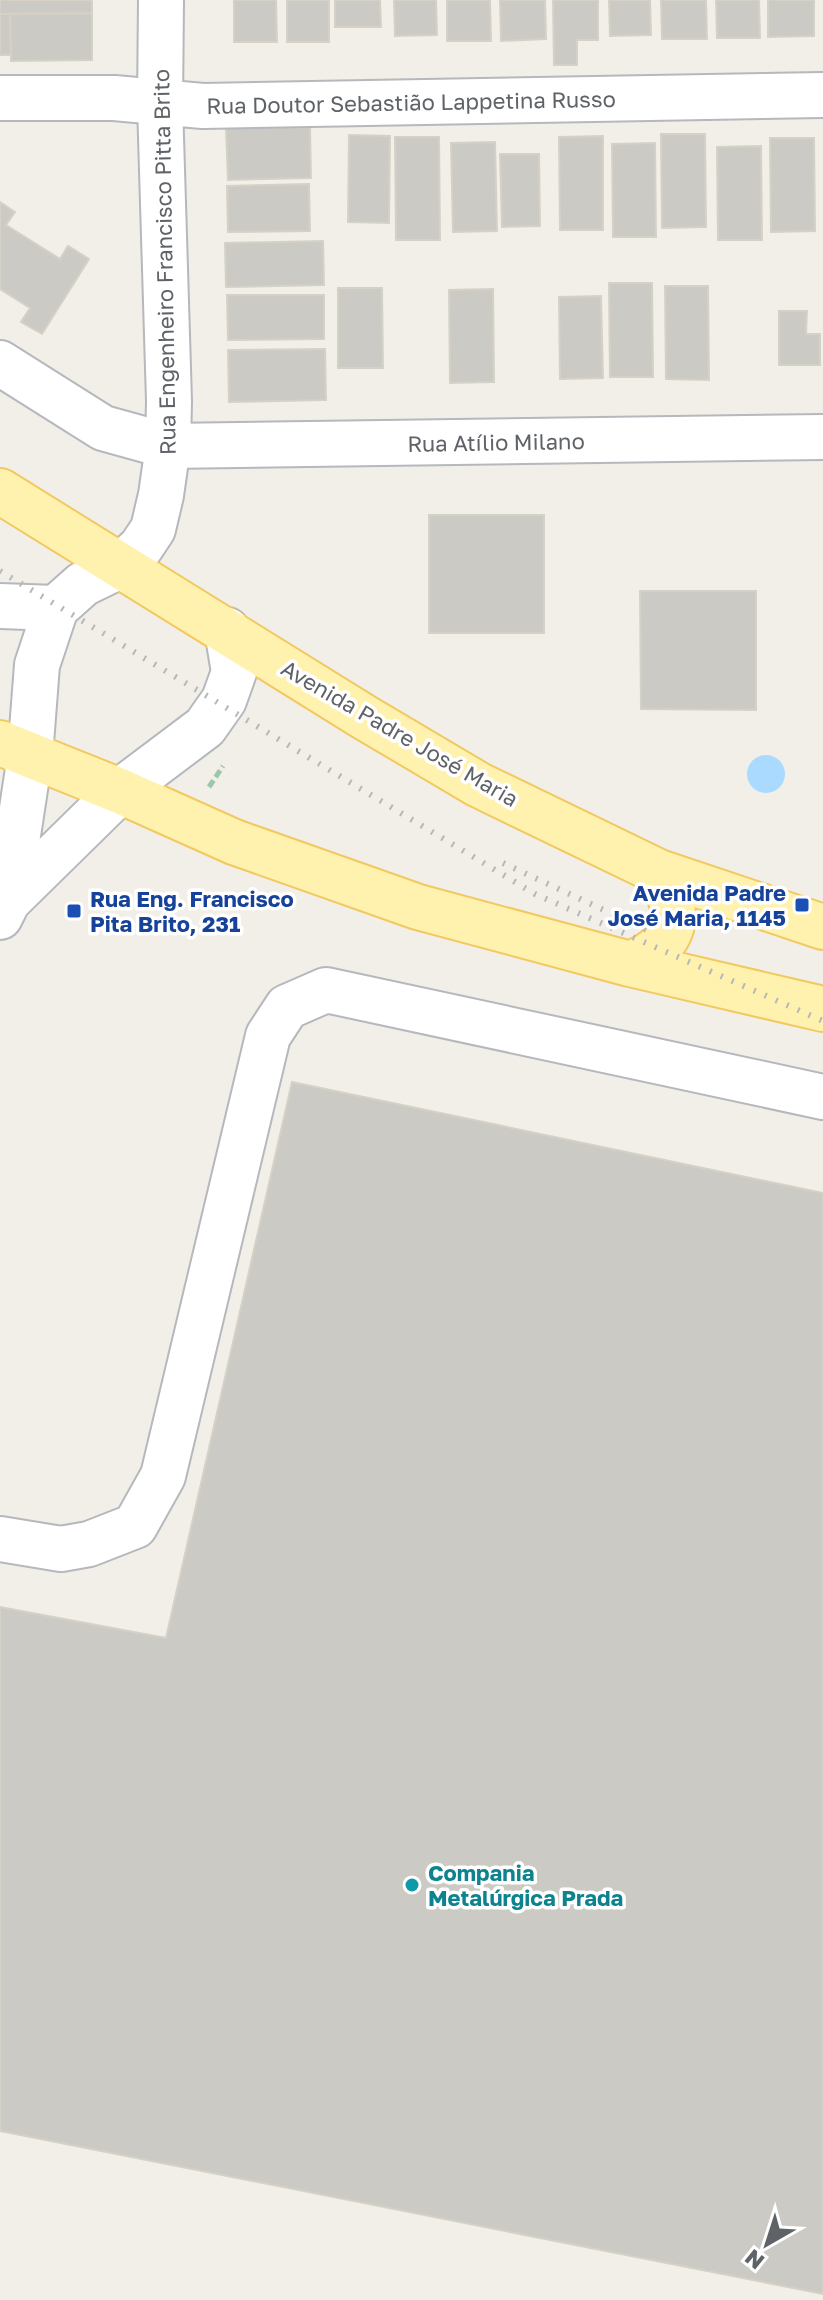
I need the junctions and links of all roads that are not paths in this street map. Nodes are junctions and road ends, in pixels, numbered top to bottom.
1 (161, 0) edge
2 (823, 95) edge
3 (0, 98) edge
4 (160, 104) junction
5 (0, 363) edge
6 (823, 437) edge
7 (168, 446) junction
8 (0, 491) edge
9 (122, 565) junction
10 (0, 606) edge
11 (56, 608) junction
12 (227, 630) junction
13 (10, 742) edge
14 (120, 791) junction
15 (659, 872) junction
16 (4, 909) edge
17 (823, 927) edge
18 (630, 964) junction
19 (823, 1009) edge
20 (823, 1097) edge
21 (0, 1539) edge

1 - 4 street, Rua Engenheiro Francisco Pitta Brito
2 - 4 street, Rua Doutor Sebastião Lappetina Russo
3 - 4 street, Rua Doutor Sebastião Lappetina Russo
4 - 7 street, Rua Engenheiro Francisco Pitta Brito
5 - 7 street, Rua Atílio Milano
6 - 7 street, Rua Atílio Milano
7 - 9 street, Rua Engenheiro Francisco Pitta Brito
8 - 9 main road, Avenida Padre José Maria
9 - 11 street, Rua Engenheiro Francisco Pitta Brito
9 - 12 main road, Avenida Padre José Maria
10 - 11 street
11 - 13 street
12 - 14 street
12 - 15 main road, Avenida Padre José Maria
13 - 14 main road
13 - 16 street
14 - 16 street
14 - 18 main road
15 - 17 main road, Avenida Padre José Maria
15 - 18 main road
18 - 19 main road
20 - 21 street

